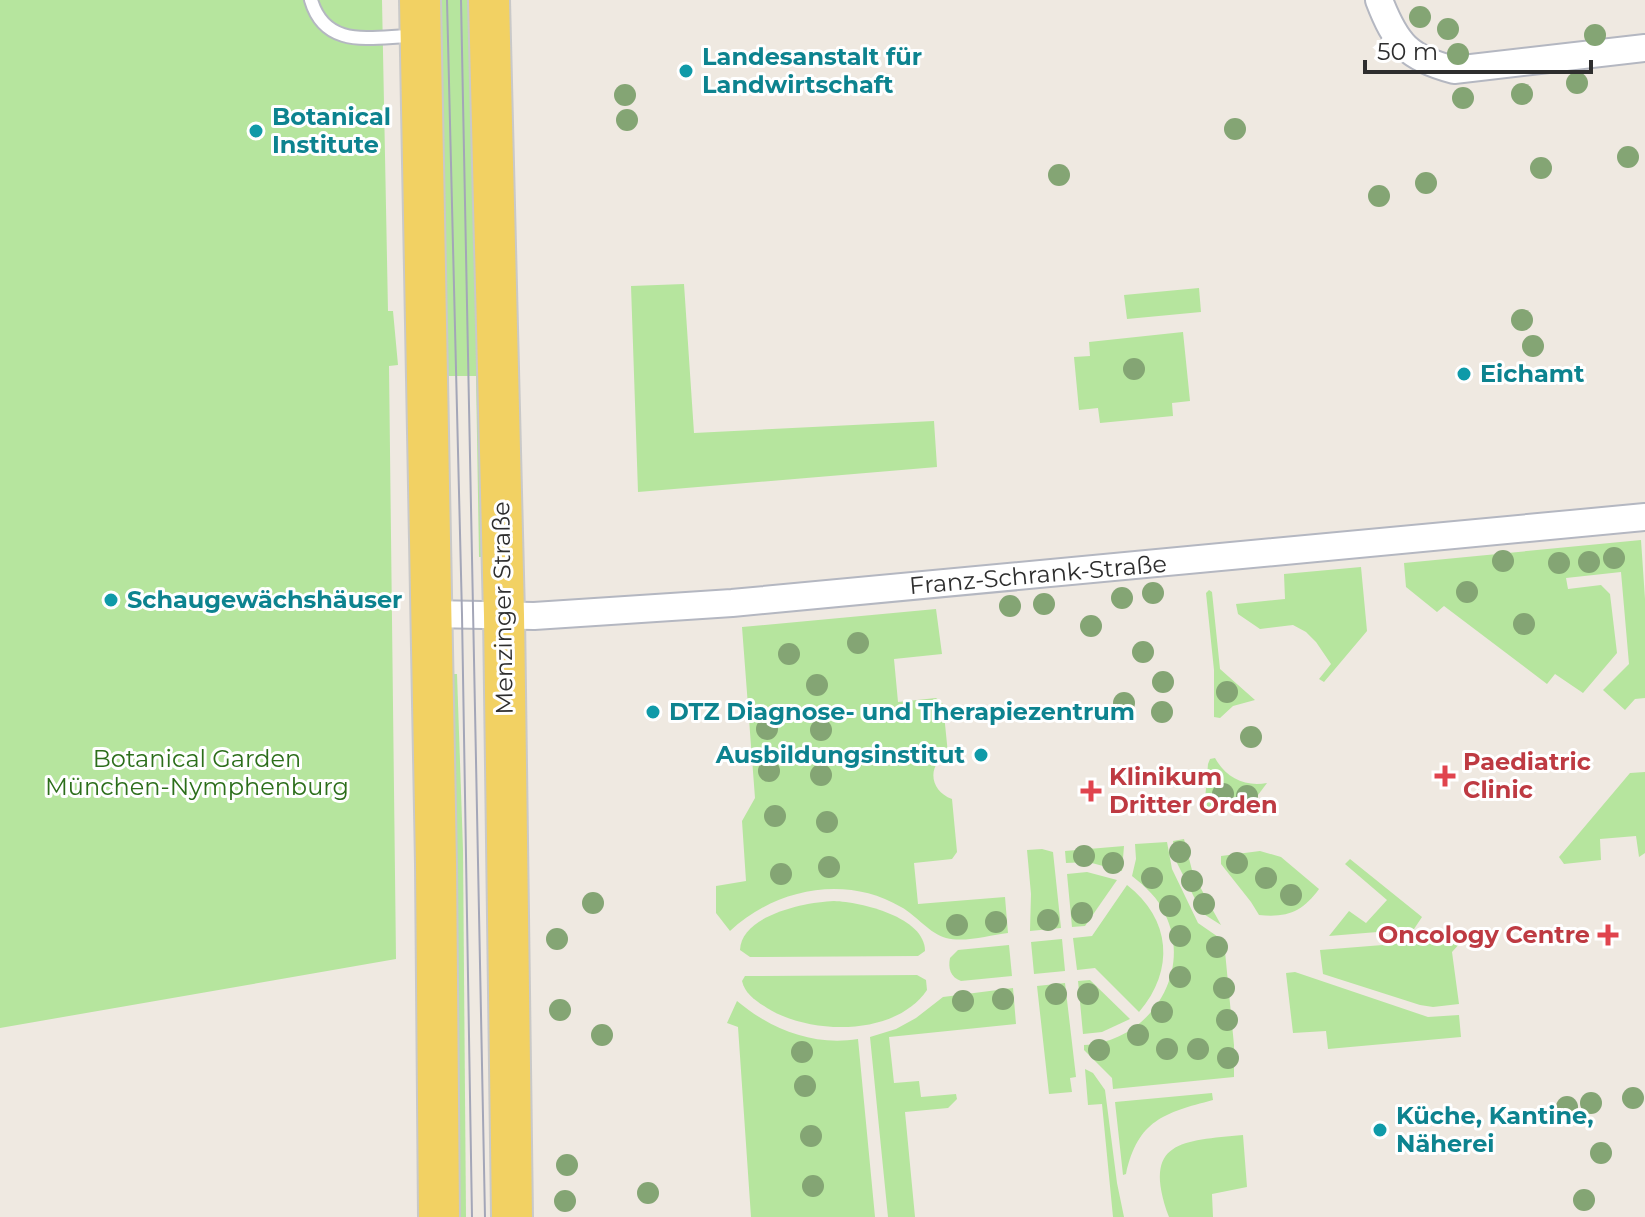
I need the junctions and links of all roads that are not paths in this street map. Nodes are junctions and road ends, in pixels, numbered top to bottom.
1 (311, 0) edge
2 (489, 0) edge
3 (1379, 0) edge
4 (420, 18) edge
5 (1645, 48) edge
6 (1645, 517) edge
7 (429, 614) junction
8 (504, 615) junction
9 (439, 1217) edge
10 (512, 1217) edge

1 - 4 lane
2 - 8 main road, Menzinger Straße
3 - 5 street
4 - 7 main road
6 - 8 street, Franz-Schrank-Straße
7 - 8 street, Franz-Schrank-Straße
7 - 9 main road
8 - 10 main road, Menzinger Straße

